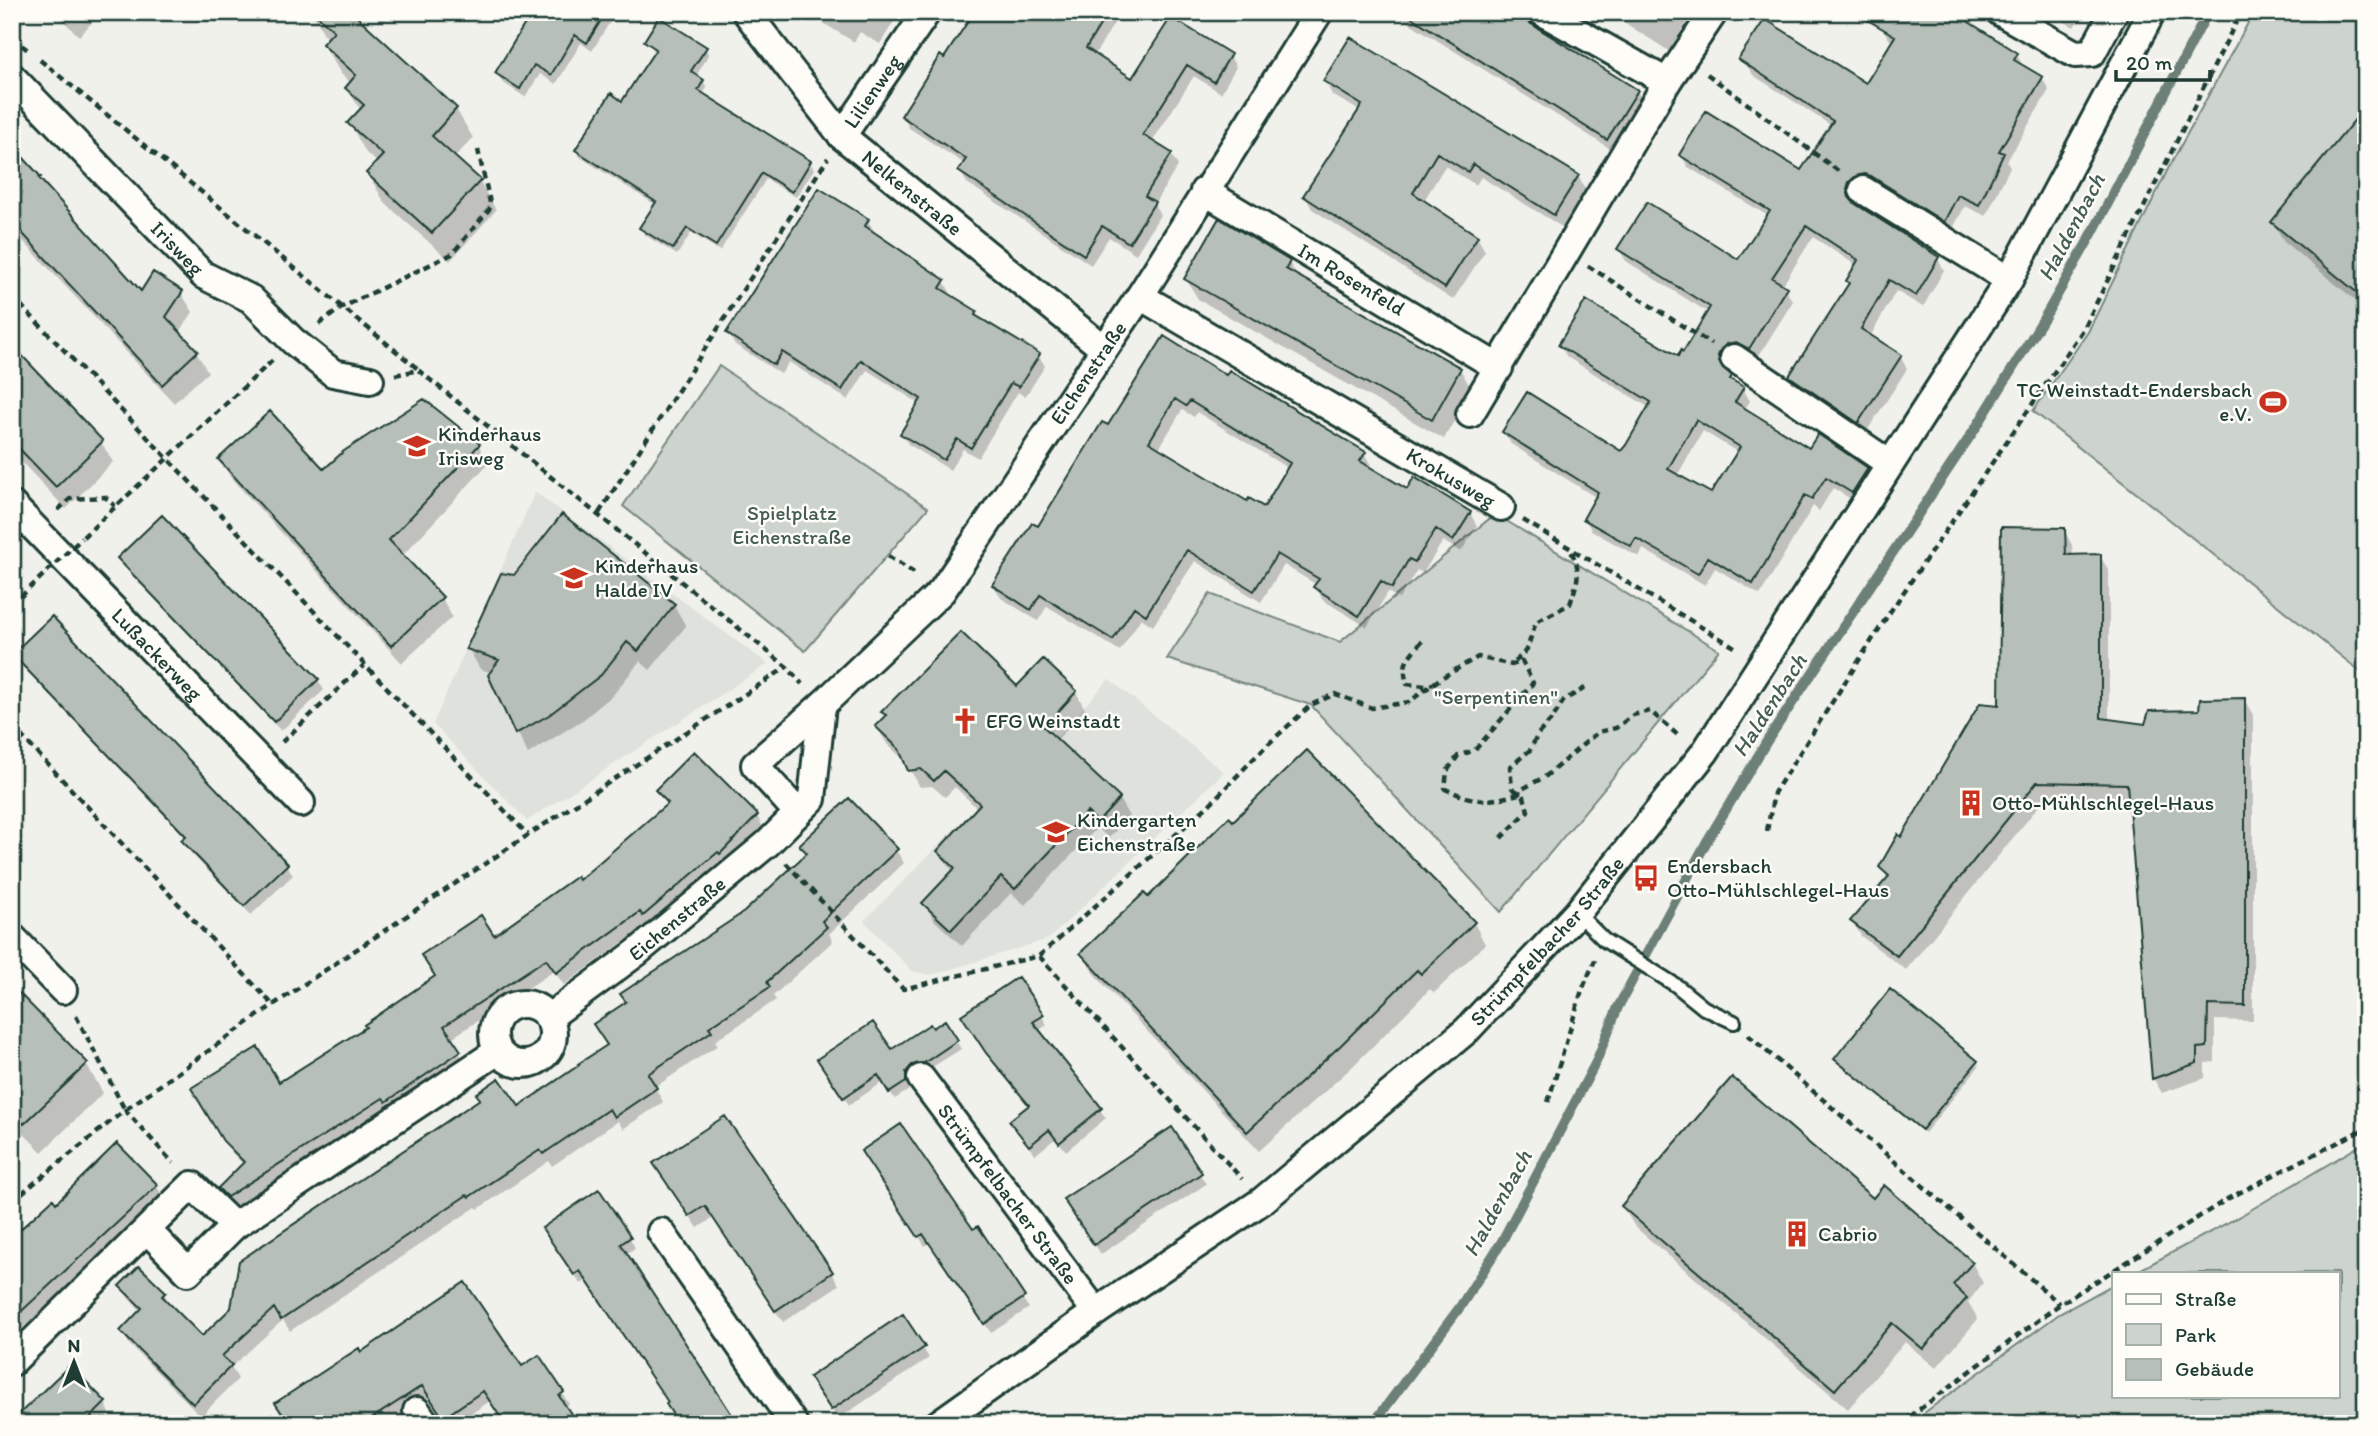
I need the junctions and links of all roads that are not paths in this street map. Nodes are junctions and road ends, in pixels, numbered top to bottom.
1 (746, 12) edge
2 (927, 12) edge
3 (1319, 12) edge
4 (1542, 12) edge
5 (1714, 12) edge
6 (2000, 12) edge
7 (2115, 12) edge
8 (2152, 12) edge
9 (12, 77) edge
10 (1667, 82) junction
11 (842, 135) junction
12 (1863, 190) road end
13 (1204, 191) junction
14 (2008, 280) junction
15 (1140, 296) junction
16 (1104, 349) junction
17 (1734, 358) road end
18 (1499, 368) junction
19 (370, 380) road end
20 (1470, 414) dead end
21 (1890, 464) junction
22 (12, 505) edge
23 (1501, 507) road end
24 (822, 705) junction
25 (302, 803) dead end
26 (798, 813) junction
27 (1577, 913) junction
28 (12, 937) edge
29 (63, 990) road end
30 (548, 1018) junction
31 (1734, 1023) road end
32 (498, 1051) junction
33 (921, 1078) dead end
34 (234, 1226) junction
35 (147, 1230) junction
36 (661, 1232) dead end
37 (1096, 1312) junction
38 (12, 1362) edge
39 (794, 1424) edge
40 (938, 1424) edge

1 - 11 street, Nelkenstraße
2 - 11 street, Lilienweg
3 - 13 street, Eichenstraße
4 - 10 street
5 - 10 street
6 - 7 street
8 - 14 street, Strümpfelbacher Straße
9 - 19 street, Irisweg
10 - 18 street
11 - 16 street, Nelkenstraße
12 - 14 street
13 - 15 street, Eichenstraße
13 - 18 street, Im Rosenfeld
14 - 21 street, Strümpfelbacher Straße
15 - 16 street, Eichenstraße
15 - 23 street, Krokusweg
16 - 24 street, Eichenstraße
17 - 21 street
18 - 20 street
21 - 27 street, Strümpfelbacher Straße
22 - 25 street, Lußackerweg
24 - 26 street, Eichenstraße
24 - 26 street, Eichenstraße
26 - 30 street, Eichenstraße
27 - 31 lane
27 - 37 street, Strümpfelbacher Straße
28 - 29 street
30 - 32 street
30 - 32 street
32 - 34 street
33 - 37 street, Strümpfelbacher Straße
34 - 35 street
34 - 35 street
35 - 38 street
36 - 39 street
37 - 40 street, Strümpfelbacher Straße

